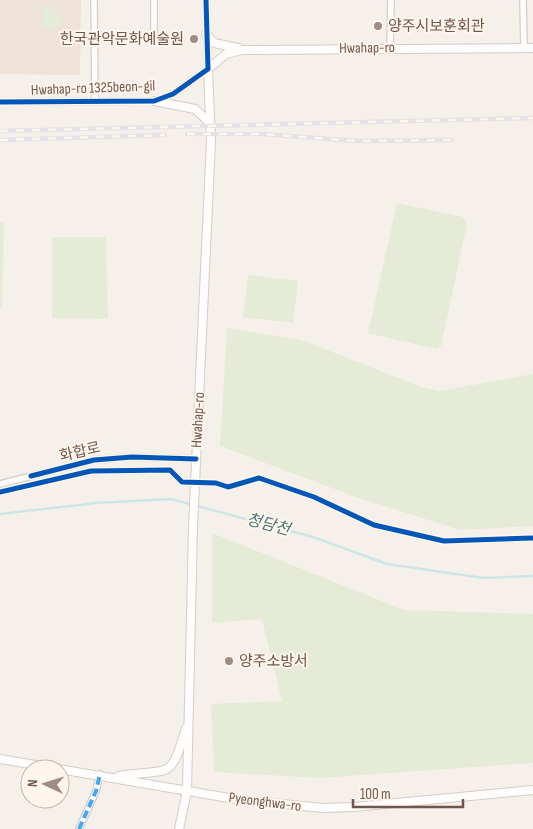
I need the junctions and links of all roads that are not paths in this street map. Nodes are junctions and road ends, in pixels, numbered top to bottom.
1 (94, 0) edge
2 (154, 0) edge
3 (206, 0) edge
4 (391, 0) edge
5 (523, 0) edge
6 (154, 32) dead end
7 (206, 34) junction
8 (390, 48) junction
9 (524, 48) junction
10 (533, 48) edge
11 (248, 50) junction
12 (208, 69) junction
13 (95, 100) junction
14 (154, 101) junction
15 (0, 102) edge
16 (210, 124) junction
17 (196, 459) junction
18 (0, 484) edge
19 (189, 716) junction
20 (0, 759) edge
21 (100, 774) junction
22 (115, 777) junction
23 (533, 790) edge
24 (187, 791) junction
25 (78, 829) edge
26 (179, 829) edge

1 - 13 street, Hwahap-ro 1325beon-gil
2 - 6 street
3 - 7 street
4 - 8 street
5 - 9 street
7 - 11 main road
7 - 12 street
8 - 9 main road, Hwahap-ro
8 - 11 main road, Hwahap-ro
9 - 10 main road, Hwahap-ro
11 - 12 main road, Hwahap-ro
12 - 14 street, Hwahap-ro 1325beon-gil
12 - 16 main road
13 - 14 street, Hwahap-ro 1325beon-gil
13 - 15 street, Hwahap-ro 1325beon-gil
14 - 16 main road
16 - 17 main road, Hwahap-ro
17 - 18 street, 화합로
17 - 19 main road, Hwahap-ro
19 - 22 main road
19 - 24 main road
20 - 21 main road, Pyeonghwa-ro
21 - 22 main road, Pyeonghwa-ro
21 - 25 street
22 - 24 main road, Pyeonghwa-ro
23 - 24 main road, Pyeonghwa-ro
24 - 26 main road

